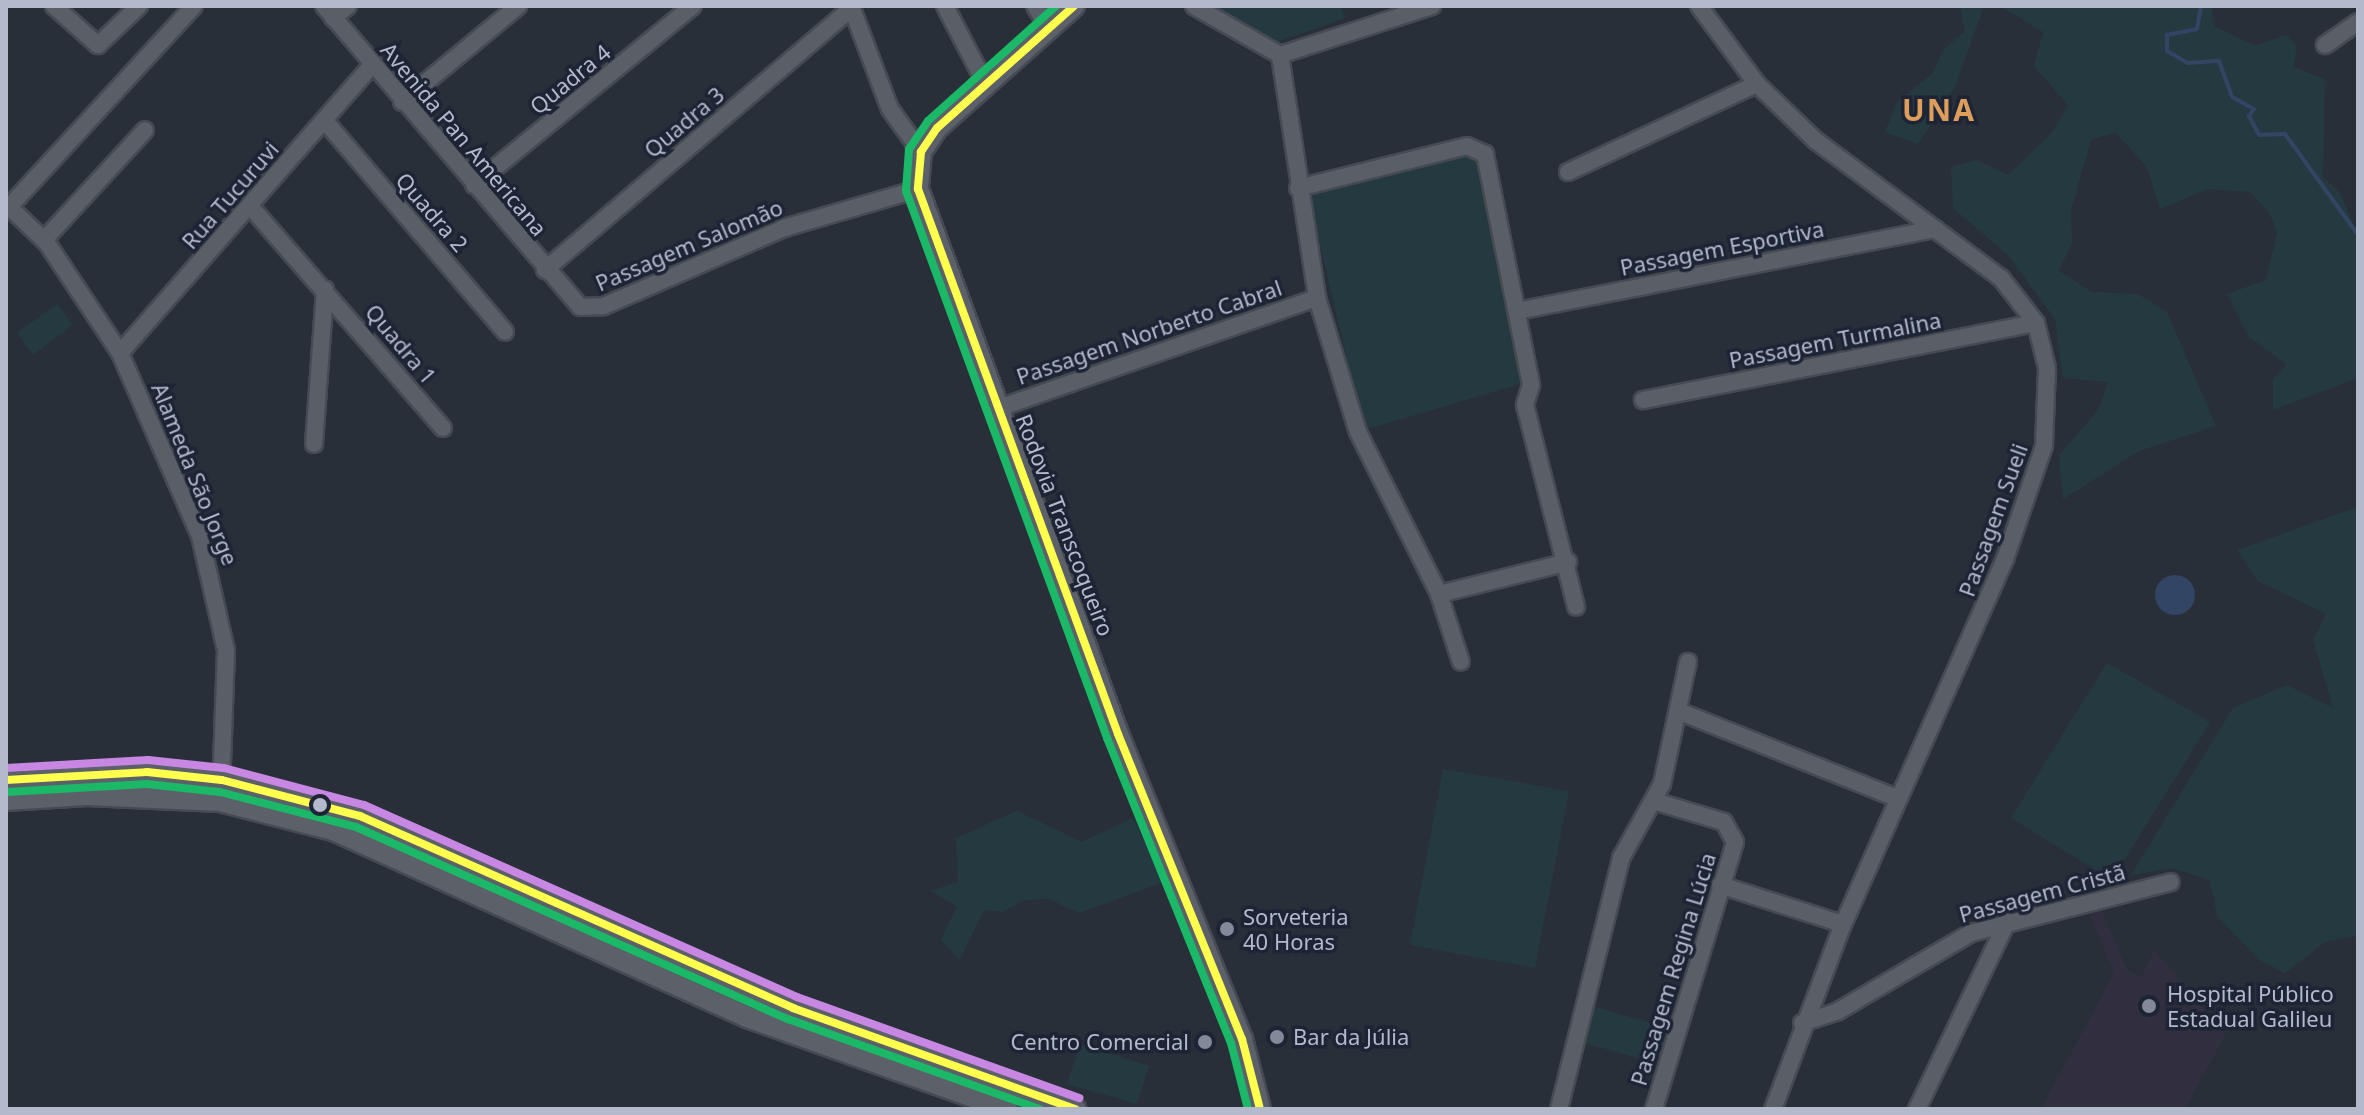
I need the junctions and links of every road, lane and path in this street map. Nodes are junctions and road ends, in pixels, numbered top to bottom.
1 (54, 6) edge
2 (139, 6) edge
3 (194, 6) edge
4 (348, 6) edge
5 (518, 6) edge
6 (693, 6) edge
7 (945, 6) edge
8 (1035, 6) edge
9 (1074, 6) edge
10 (1194, 6) edge
11 (1432, 6) edge
12 (1699, 6) edge
13 (852, 7) edge
14 (328, 12) edge
15 (2358, 22) edge
16 (1049, 28) junction
17 (2325, 45) dead end
18 (1280, 55) junction
19 (372, 65) junction
20 (984, 81) junction
21 (1757, 84) junction
22 (402, 102) junction
23 (325, 121) junction
24 (145, 130) dead end
25 (921, 152) junction
26 (1568, 172) dead end
27 (474, 185) junction
28 (1298, 188) junction
29 (918, 189) junction
30 (8, 205) edge
31 (250, 206) junction
32 (1935, 229) junction
33 (44, 240) junction
34 (545, 270) junction
35 (325, 289) junction
36 (1317, 298) junction
37 (572, 300) joint
38 (1517, 311) junction
39 (2036, 323) junction
40 (505, 332) dead end
41 (120, 353) junction
42 (1643, 400) dead end
43 (996, 409) junction
44 (443, 428) dead end
45 (314, 444) dead end
46 (1568, 562) junction
47 (1439, 594) junction
48 (1576, 607) dead end
49 (1461, 662) dead end
50 (1688, 662) dead end
51 (1678, 711) junction
52 (6, 780) edge
53 (222, 780) junction
54 (1897, 798) junction
55 (6, 800) edge
56 (220, 801) junction
57 (1654, 801) junction
58 (2171, 882) dead end
59 (1720, 885) junction
60 (2007, 922) junction
61 (1843, 924) junction
62 (1802, 1023) junction
63 (1007, 1109) edge
64 (1075, 1109) edge
65 (1260, 1109) edge
66 (1559, 1109) edge
67 (1654, 1109) edge
68 (1773, 1109) edge
69 (1917, 1109) edge

1 - 2 street
3 - 30 street
4 - 14 street
5 - 22 street
6 - 27 street, Quadra 4
7 - 20 street
8 - 16 street
9 - 16 main road
10 - 18 street
11 - 18 street
12 - 21 street, Passagem Sueli
13 - 25 street
13 - 34 street, Quadra 3
14 - 19 street, Avenida Pan Americana
15 - 17 street
16 - 20 main road
18 - 28 street
19 - 22 street, Avenida Pan Americana
19 - 23 street, Rua Tucuruvi
20 - 25 main road
21 - 26 street
21 - 32 street, Passagem Sueli
22 - 27 street, Avenida Pan Americana
23 - 31 street, Rua Tucuruvi
23 - 40 street, Quadra 2
24 - 33 street
25 - 29 main road, Rodovia Transcoqueiro
27 - 34 street, Avenida Pan Americana
28 - 36 street
28 - 38 street
29 - 37 street, Passagem Salomão
29 - 43 main road, Rodovia Transcoqueiro
30 - 33 street, Alameda São Jorge
31 - 35 street, Quadra 1
31 - 41 street, Rua Tucuruvi
32 - 38 street, Passagem Esportiva
32 - 39 street, Passagem Sueli
33 - 41 street, Alameda São Jorge
34 - 37 street, Avenida Pan Americana
35 - 44 street, Quadra 1
35 - 45 street
36 - 43 street, Passagem Norberto Cabral
36 - 47 street
38 - 46 street
39 - 42 street, Passagem Turmalina
39 - 54 street, Passagem Sueli
41 - 53 street, Alameda São Jorge
43 - 65 main road, Rodovia Transcoqueiro
46 - 47 street
46 - 48 street
47 - 49 street
50 - 51 street
51 - 54 street
51 - 57 street
52 - 53 main road
53 - 56 street, Alameda São Jorge
53 - 64 main road
54 - 61 street, Passagem Sueli
55 - 56 main road
56 - 63 main road
57 - 59 street, Passagem Regina Lúcia
57 - 66 street
58 - 60 street, Passagem Cristã
59 - 61 street
59 - 67 street, Passagem Regina Lúcia
60 - 62 street, Passagem Cristã
60 - 69 street
61 - 62 street, Passagem Sueli
62 - 68 street, Passagem Sueli

